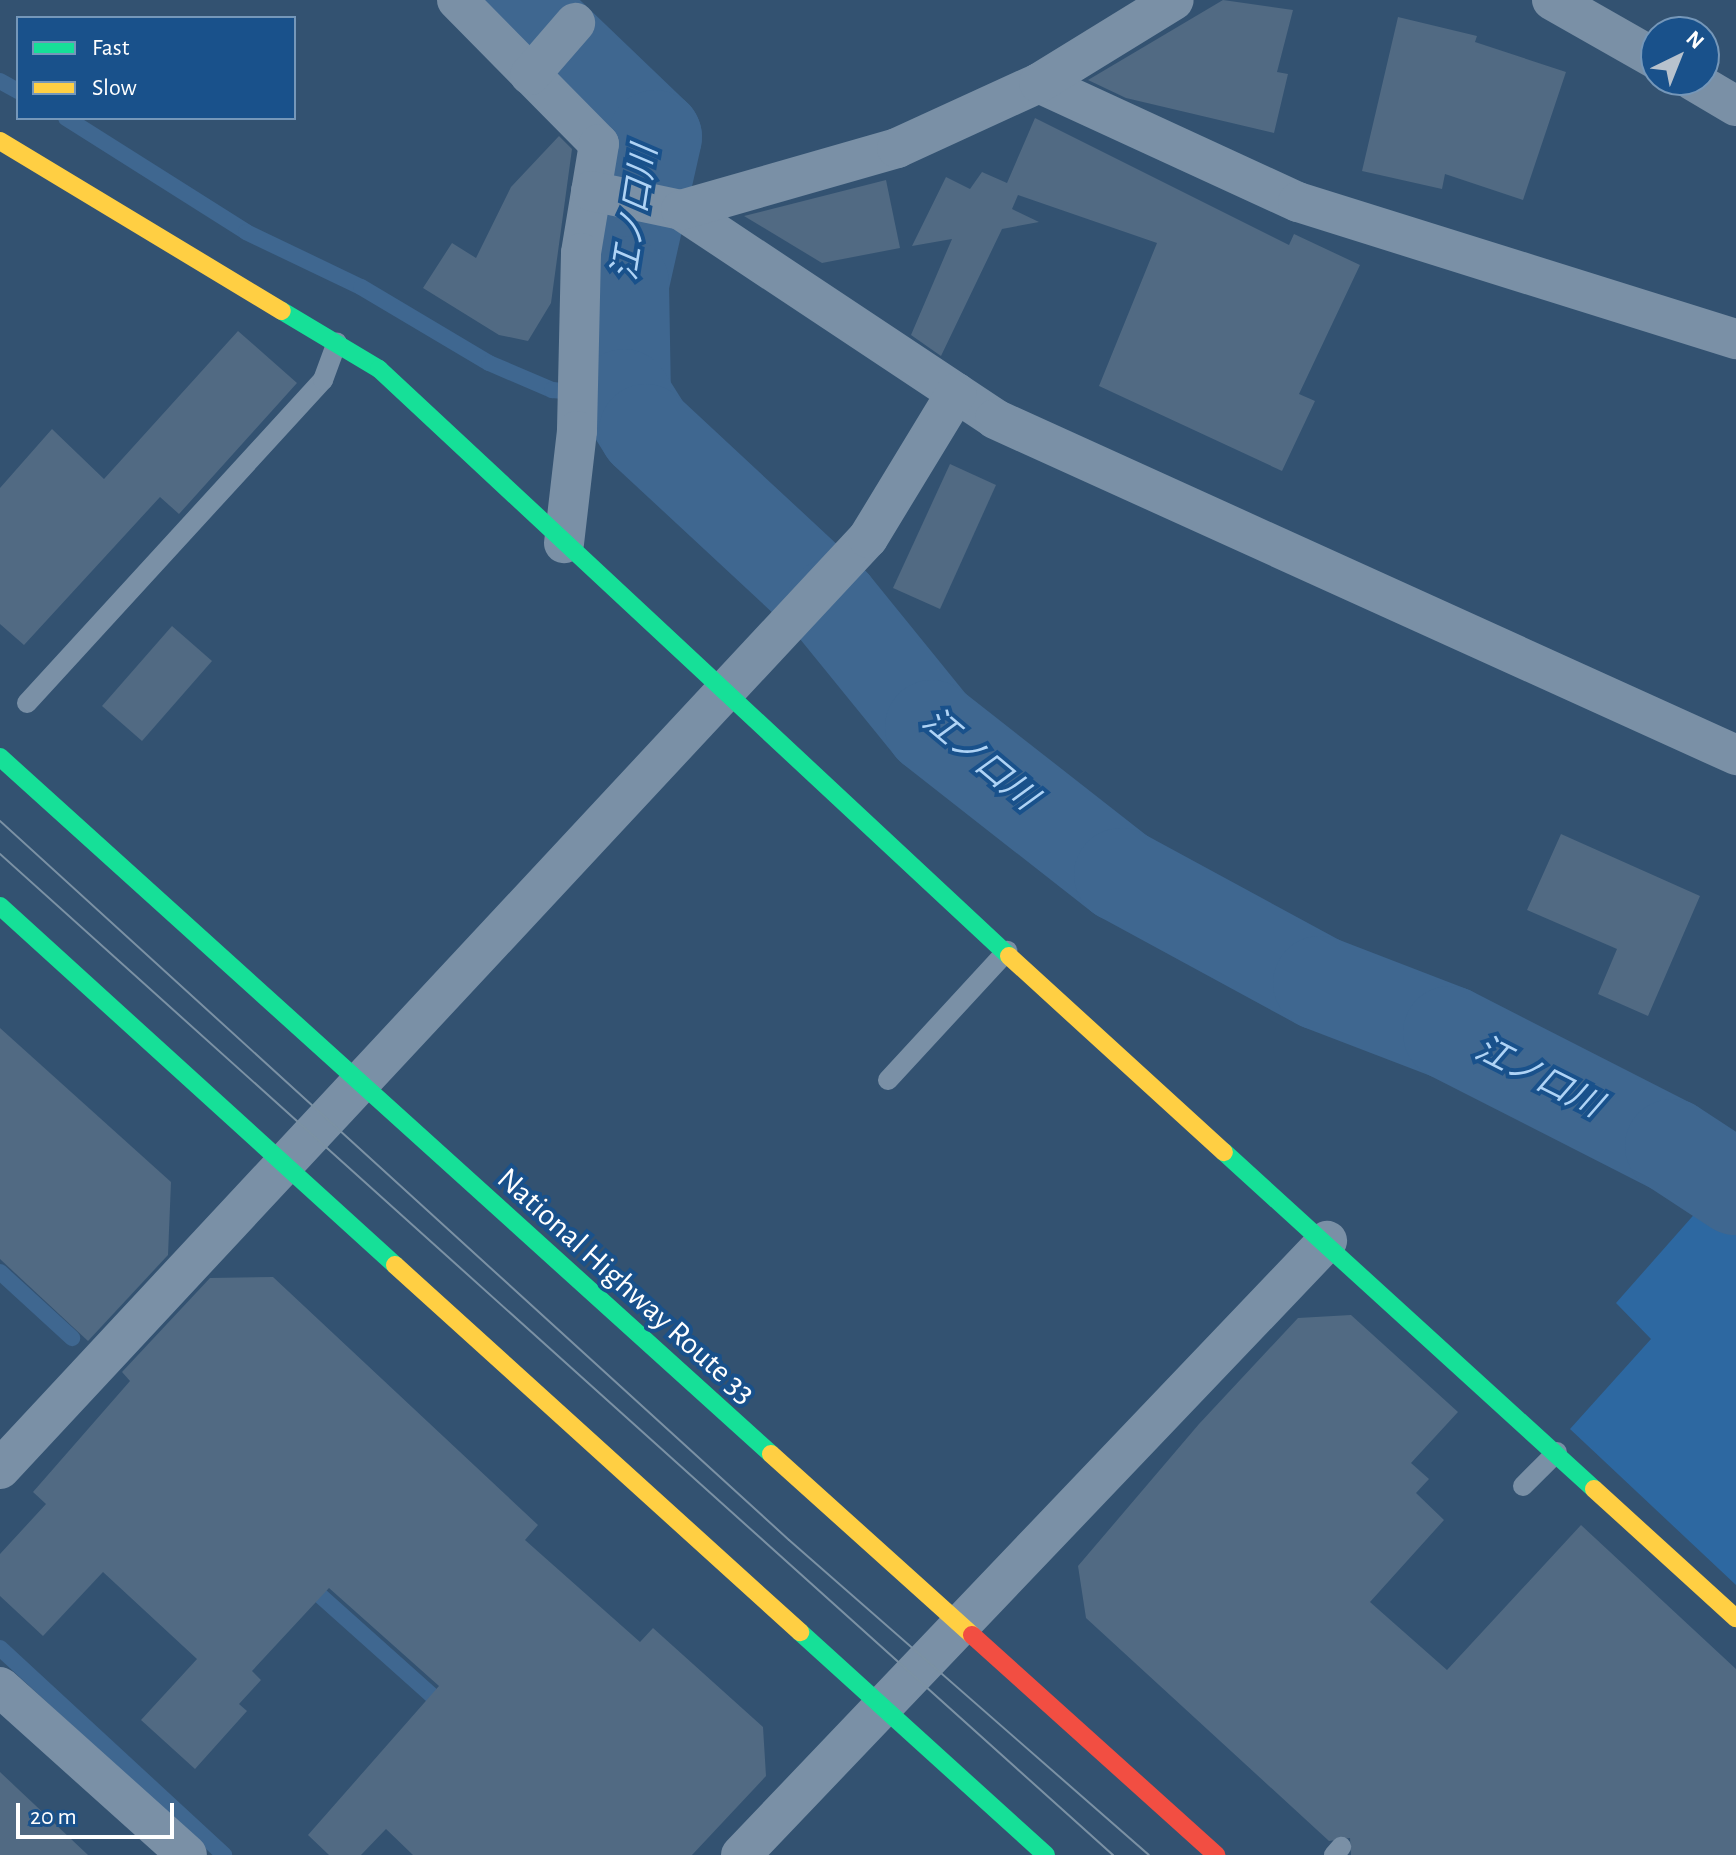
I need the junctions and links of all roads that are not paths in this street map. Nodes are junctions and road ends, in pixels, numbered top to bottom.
1 (457, 0) edge
2 (1174, 0) edge
3 (1552, 0) edge
4 (575, 23) dead end
5 (1640, 50) edge
6 (537, 67) junction
7 (1039, 83) junction
8 (0, 141) edge
9 (600, 192) junction
10 (681, 210) junction
11 (339, 338) junction
12 (1736, 339) edge
13 (956, 393) junction
14 (564, 543) junction
15 (723, 694) junction
16 (27, 703) dead end
17 (1736, 755) edge
18 (0, 757) edge
19 (0, 906) edge
20 (1009, 950) junction
21 (888, 1080) dead end
22 (357, 1085) junction
23 (284, 1162) junction
24 (1327, 1241) junction
25 (1557, 1452) junction
26 (0, 1469) edge
27 (1523, 1486) dead end
28 (1736, 1618) edge
29 (961, 1625) junction
30 (0, 1687) edge
31 (880, 1707) junction
32 (187, 1855) edge
33 (741, 1855) edge
34 (1046, 1855) edge
35 (1216, 1855) edge

1 - 6 street
2 - 7 street
3 - 5 street
4 - 6 street
6 - 9 street
7 - 10 street
7 - 12 street
8 - 11 main road
9 - 10 street
9 - 14 street
10 - 13 street
11 - 14 main road
11 - 16 lane
13 - 15 street
13 - 17 street
14 - 15 main road
15 - 20 main road
15 - 22 street
18 - 22 main road, National Highway Route 33
19 - 23 main road
20 - 21 lane
20 - 24 main road
22 - 23 street
22 - 29 main road, National Highway Route 33
23 - 26 street
23 - 31 main road
24 - 25 main road
24 - 29 street
25 - 27 lane
25 - 28 main road
29 - 31 street
29 - 35 main road, National Highway Route 33
30 - 32 street
31 - 33 street
31 - 34 main road

